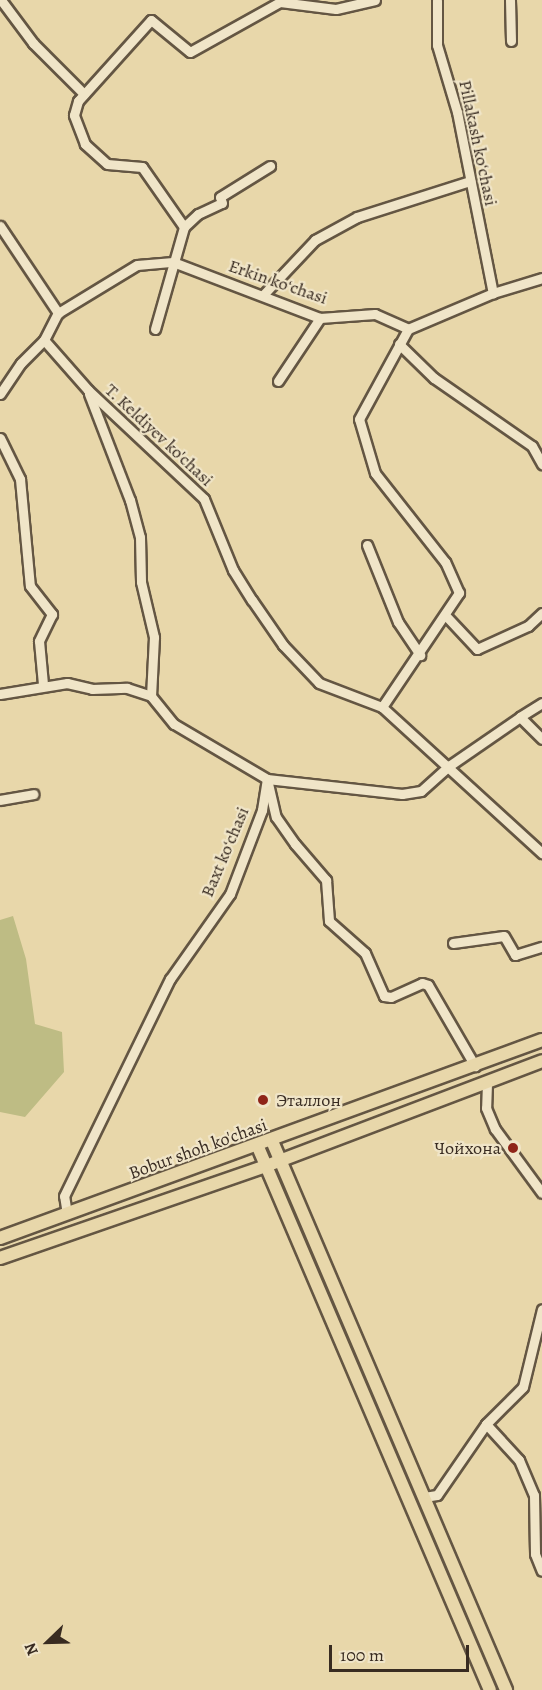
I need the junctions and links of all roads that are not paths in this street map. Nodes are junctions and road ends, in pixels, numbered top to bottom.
1 (375, 0) edge
2 (437, 0) edge
3 (510, 0) edge
4 (3, 1) edge
5 (279, 1) edge
6 (511, 41) dead end
7 (84, 94) junction
8 (270, 166) dead end
9 (470, 182) junction
10 (0, 226) edge
11 (184, 227) junction
12 (173, 262) junction
13 (542, 278) edge
14 (493, 293) junction
15 (263, 295) junction
16 (58, 313) junction
17 (320, 318) junction
18 (408, 328) junction
19 (155, 329) dead end
20 (44, 340) junction
21 (399, 344) junction
22 (0, 372) edge
23 (278, 381) dead end
24 (6, 383) junction
25 (88, 390) junction
26 (0, 394) edge
27 (0, 438) edge
28 (542, 464) edge
29 (367, 545) dead end
30 (542, 614) edge
31 (447, 617) junction
32 (420, 655) junction
33 (43, 684) junction
34 (0, 694) edge
35 (152, 696) junction
36 (542, 703) edge
37 (382, 707) junction
38 (520, 717) junction
39 (542, 739) edge
40 (449, 766) junction
41 (267, 779) junction
42 (33, 794) dead end
43 (0, 800) edge
44 (542, 853) edge
45 (453, 943) dead end
46 (542, 947) edge
47 (542, 1040) edge
48 (542, 1061) edge
49 (475, 1066) junction
50 (487, 1083) junction
51 (272, 1142) junction
52 (258, 1147) junction
53 (280, 1161) junction
54 (266, 1166) junction
55 (542, 1193) edge
56 (67, 1214) junction
57 (0, 1238) edge
58 (0, 1258) edge
59 (542, 1309) edge
60 (486, 1424) junction
61 (418, 1485) junction
62 (405, 1491) junction
63 (538, 1494) edge
64 (424, 1497) junction
65 (542, 1571) edge
66 (490, 1690) edge
67 (506, 1690) edge

1 - 5 street
2 - 9 street, Pillakash koʻchasi
3 - 6 street
4 - 7 street
5 - 7 street
7 - 11 street
8 - 11 street
9 - 14 street, Pillakash koʻchasi
9 - 15 street
10 - 16 street
11 - 12 street
12 - 15 street, Erkin koʻchasi
12 - 16 street, Erkin koʻchasi
12 - 19 street
13 - 14 street
14 - 18 street
15 - 17 street, Erkin koʻchasi
16 - 20 street
17 - 18 street, Erkin koʻchasi
17 - 23 street
18 - 21 street
20 - 24 street
20 - 25 street, T. Keldiyev ko'chasi
21 - 28 street
21 - 31 street
22 - 24 street
24 - 26 street
25 - 35 street
25 - 37 street, T. Keldiyev ko'chasi
27 - 33 street
29 - 32 street
30 - 31 street
31 - 32 street
32 - 37 street
33 - 34 street
33 - 35 street
35 - 41 street
36 - 38 street
37 - 40 street, T. Keldiyev ko'chasi
38 - 39 street
38 - 40 street
40 - 41 street
40 - 44 street, T. Keldiyev ko'chasi
41 - 49 street
41 - 56 street, Baxt koʻchasi
42 - 43 street
45 - 46 street
47 - 49 main road, Bobur shoh ko'chasi
48 - 50 main road, Bobur shoh ko'chasi
49 - 51 main road, Bobur shoh ko'chasi
50 - 53 main road, Bobur shoh ko'chasi
50 - 55 street
51 - 52 main road, Bobur shoh ko'chasi
51 - 53 main road
52 - 54 main road
52 - 56 main road, Bobur shoh ko'chasi
53 - 54 main road, Bobur shoh ko'chasi
53 - 61 main road
54 - 58 main road, Bobur shoh ko'chasi
54 - 62 main road
56 - 57 main road, Bobur shoh ko'chasi
59 - 60 street
60 - 63 street
60 - 64 street
61 - 62 street
61 - 64 main road
62 - 66 main road
63 - 65 street
64 - 67 main road

